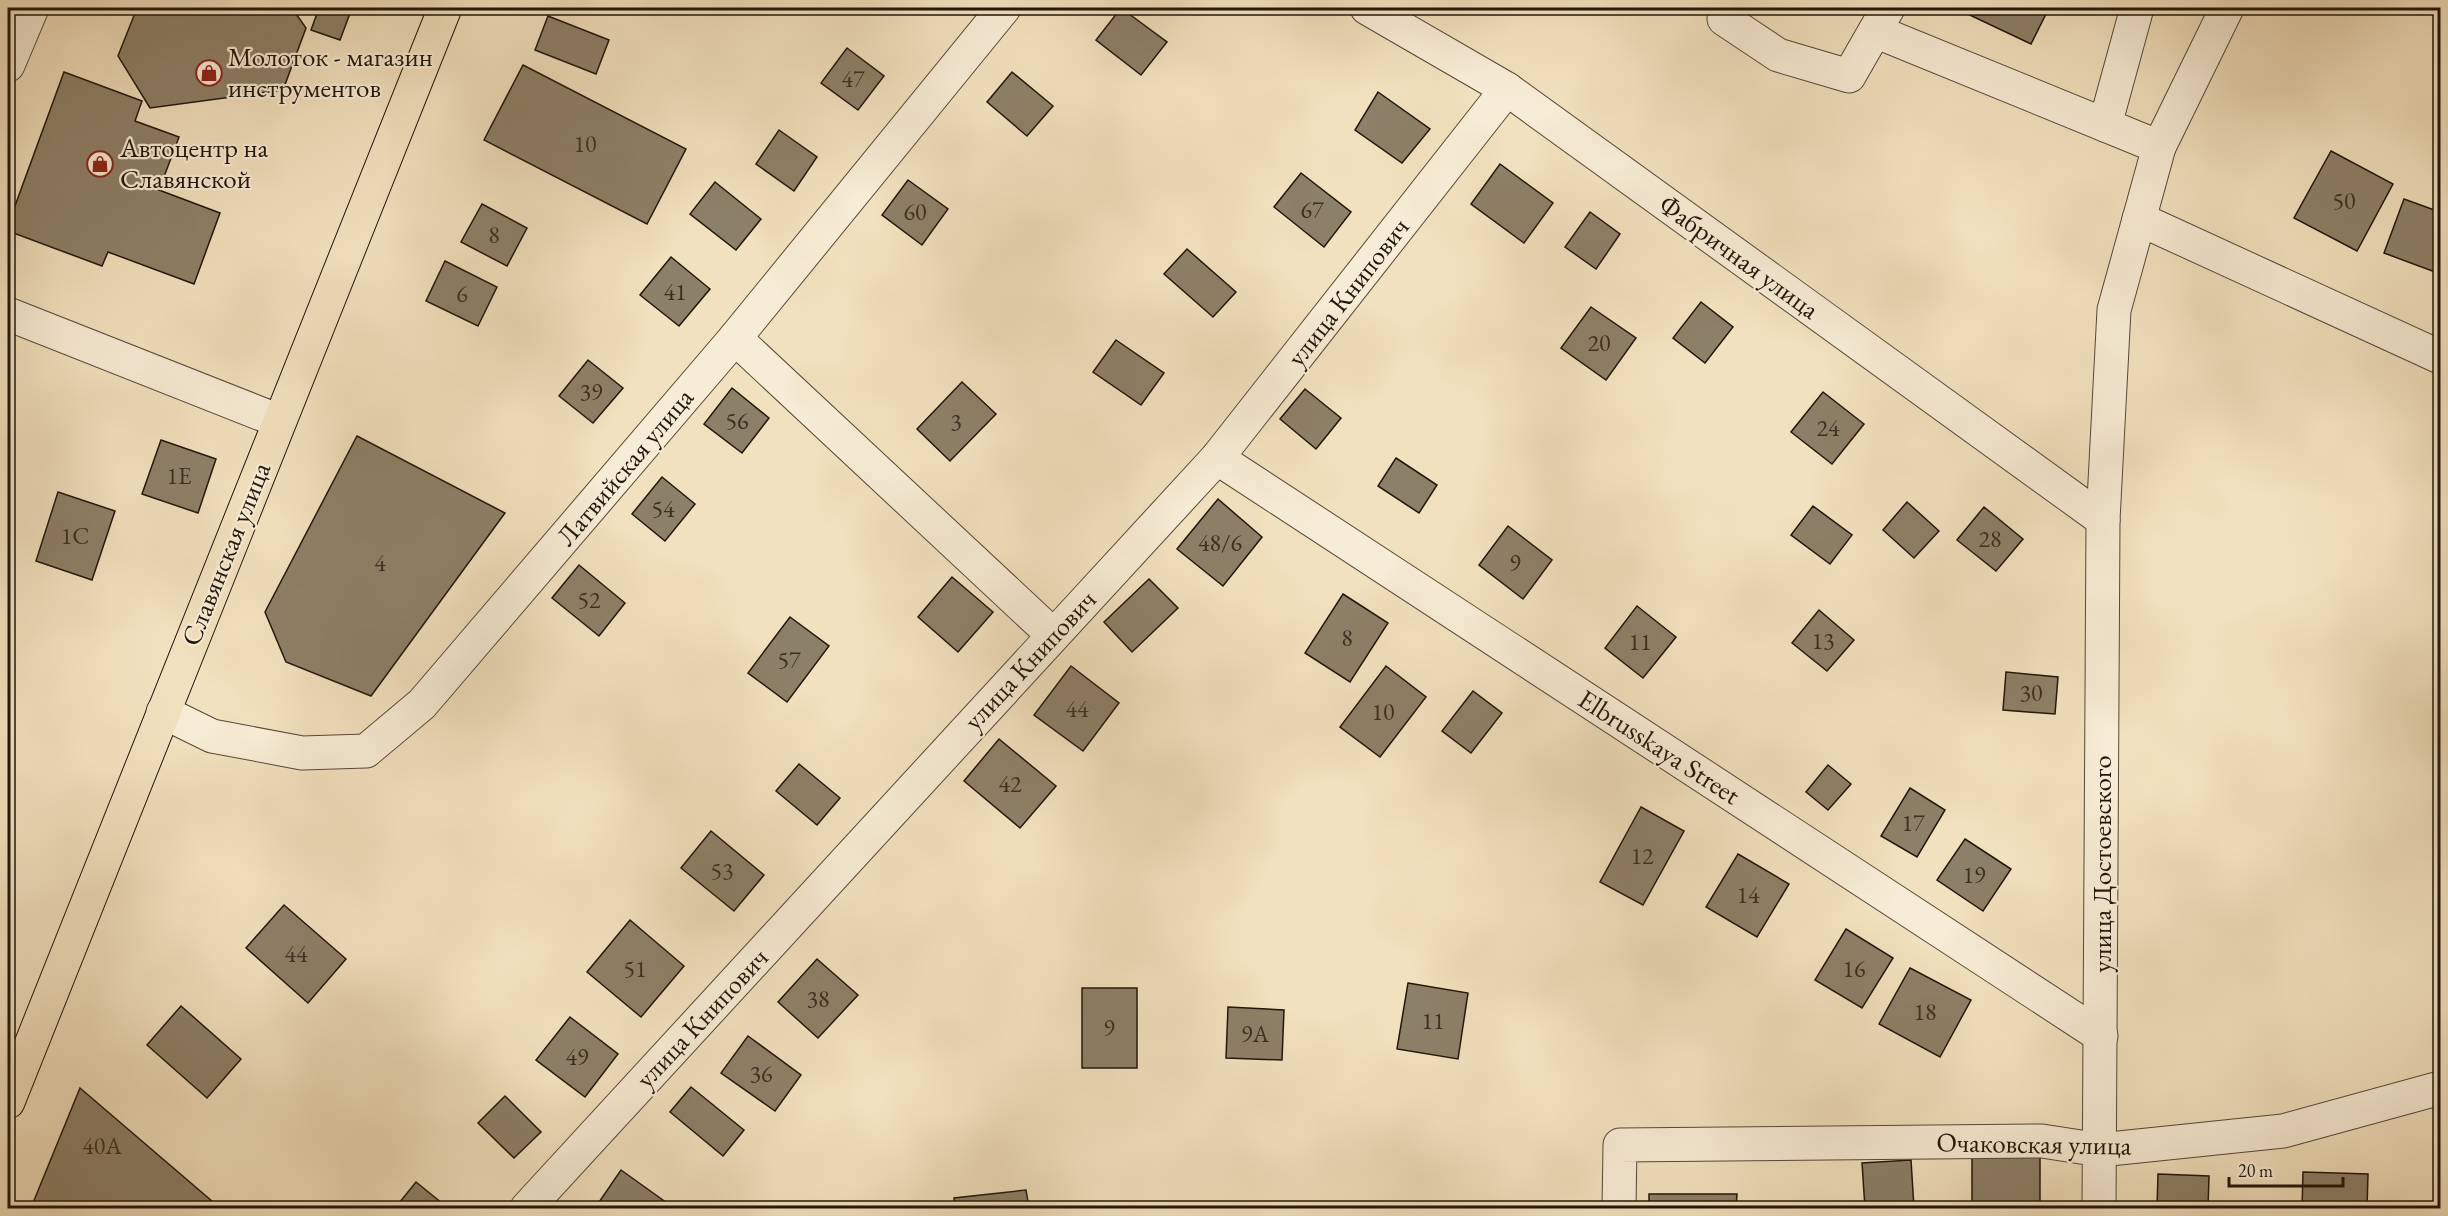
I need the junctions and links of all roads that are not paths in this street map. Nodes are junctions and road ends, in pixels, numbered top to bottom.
1 (32, 8) edge
2 (445, 8) edge
3 (1004, 8) edge
4 (1367, 8) edge
5 (1726, 8) edge
6 (2137, 8) edge
7 (2227, 8) edge
8 (1881, 19) edge
9 (8, 65) edge
10 (1507, 89) junction
11 (2105, 125) junction
12 (2158, 147) junction
13 (2139, 219) junction
14 (8, 314) edge
15 (735, 338) junction
16 (2440, 357) edge
17 (279, 421) junction
18 (1218, 458) junction
19 (2103, 520) junction
20 (1053, 635) junction
21 (163, 712) junction
22 (2101, 1036) junction
23 (11, 1081) edge
24 (2440, 1088) edge
25 (2100, 1150) junction
26 (527, 1209) edge
27 (1619, 1209) edge
28 (2099, 1209) edge

1 - 9 street
2 - 17 main road, Славянская улица
3 - 15 street, Латвийская улица
4 - 10 street, Фабричная улица
5 - 8 street
6 - 11 street
7 - 12 street, улица Достоевского
8 - 11 street
10 - 18 street, улица Книпович
10 - 19 street, Фабричная улица
11 - 12 street
12 - 13 street, улица Достоевского
13 - 16 street
13 - 19 street, улица Достоевского
14 - 17 street
15 - 20 street
15 - 21 street, Латвийская улица
17 - 21 main road, Славянская улица
18 - 20 street, улица Книпович
18 - 22 street, Elbrusskaya Street
19 - 22 street, улица Достоевского
20 - 26 street, улица Книпович
21 - 23 main road, Славянская улица
22 - 25 street, улица Достоевского
24 - 25 street, Очаковская улица
25 - 27 street, Очаковская улица
25 - 28 street, улица Достоевского

